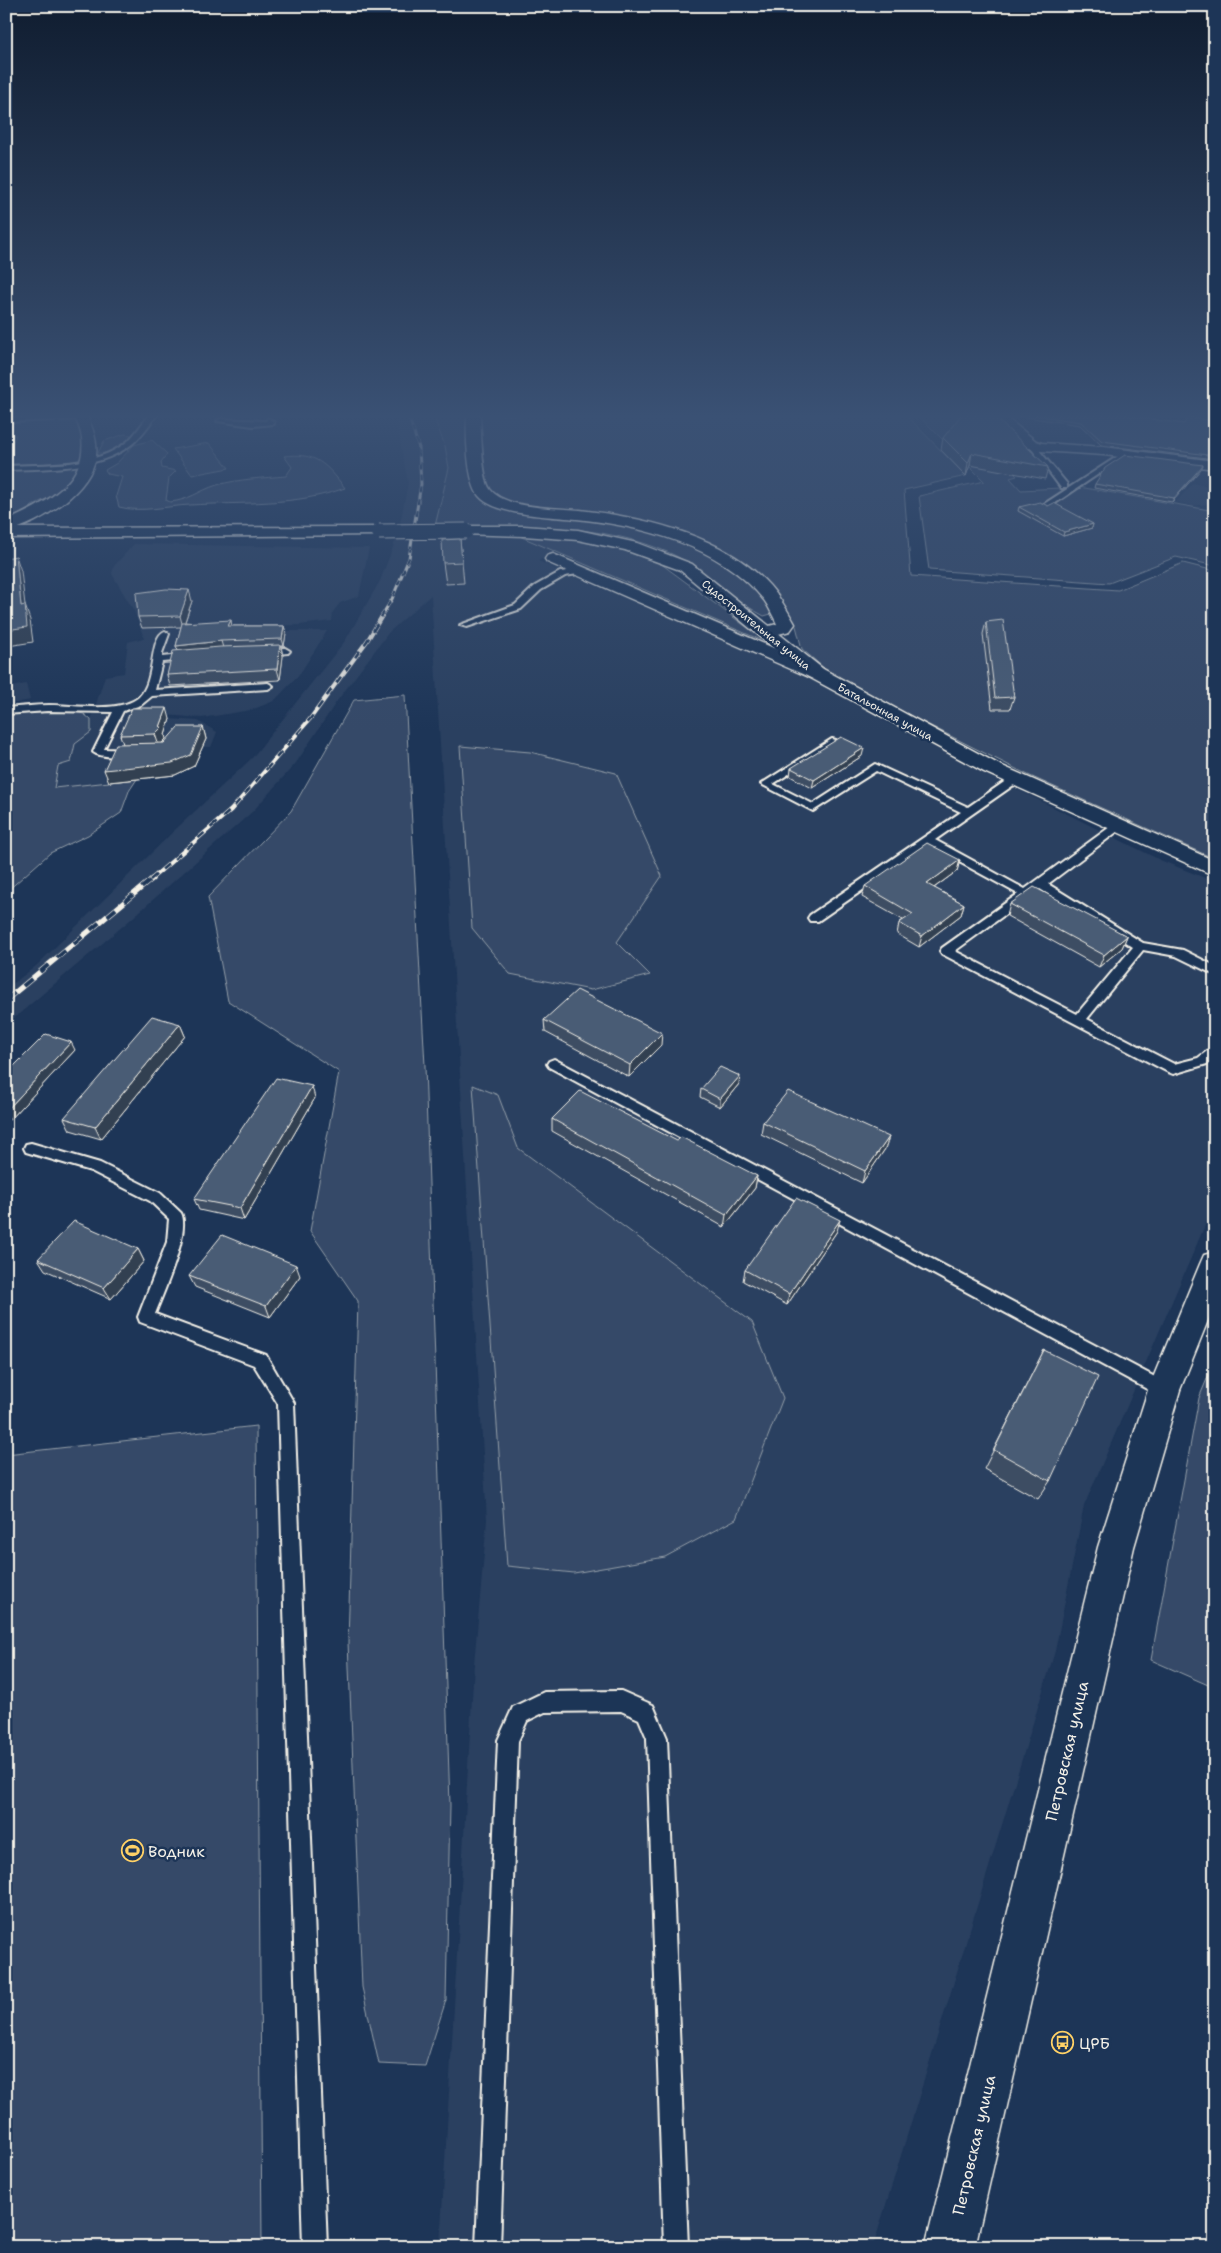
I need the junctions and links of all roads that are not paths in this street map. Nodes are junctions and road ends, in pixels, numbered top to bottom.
1 (20, 520) edge
2 (608, 520) edge
3 (6, 527) edge
4 (6, 533) edge
5 (554, 559) dead end
6 (582, 571) junction
7 (464, 625) dead end
8 (767, 632) junction
9 (165, 634) edge
10 (285, 651) dead end
11 (250, 652) edge
12 (204, 655) edge
13 (158, 660) junction
14 (816, 673) junction
15 (268, 686) edge
16 (149, 693) junction
17 (119, 709) junction
18 (6, 712) edge
19 (832, 742) edge
20 (145, 752) edge
21 (1014, 780) junction
22 (968, 811) junction
23 (1118, 826) junction
24 (927, 840) junction
25 (1215, 869) edge
26 (1040, 884) junction
27 (1026, 894) junction
28 (814, 918) dead end
29 (1140, 946) junction
30 (1215, 971) edge
31 (1078, 1021) junction
32 (1215, 1050) edge
33 (554, 1064) dead end
34 (31, 1148) dead end
35 (1215, 1264) edge
36 (1164, 1390) junction
37 (315, 2247) edge
38 (488, 2247) edge
39 (676, 2247) edge
40 (950, 2247) edge

1 - 3 street
2 - 8 street
4 - 8 street, Судостроительная улица, bridge
5 - 6 street, Батальонная улица
6 - 7 lane
6 - 14 street, Батальонная улица
8 - 14 street, Судостроительная улица
9 - 13 lane
10 - 11 lane
12 - 13 lane
13 - 16 lane
14 - 21 street, Батальонная улица
15 - 16 lane
16 - 17 lane
17 - 18 lane
17 - 20 lane
19 - 22 lane
21 - 22 lane
21 - 23 street, Батальонная улица
22 - 24 lane
23 - 25 street, Батальонная улица
23 - 26 lane
24 - 27 lane
24 - 28 lane
26 - 27 lane
26 - 29 lane
27 - 31 lane
29 - 30 lane
29 - 31 lane
31 - 32 lane
33 - 36 lane
34 - 37 lane
35 - 36 street, Петровская улица
36 - 40 street, Петровская улица
38 - 39 lane

